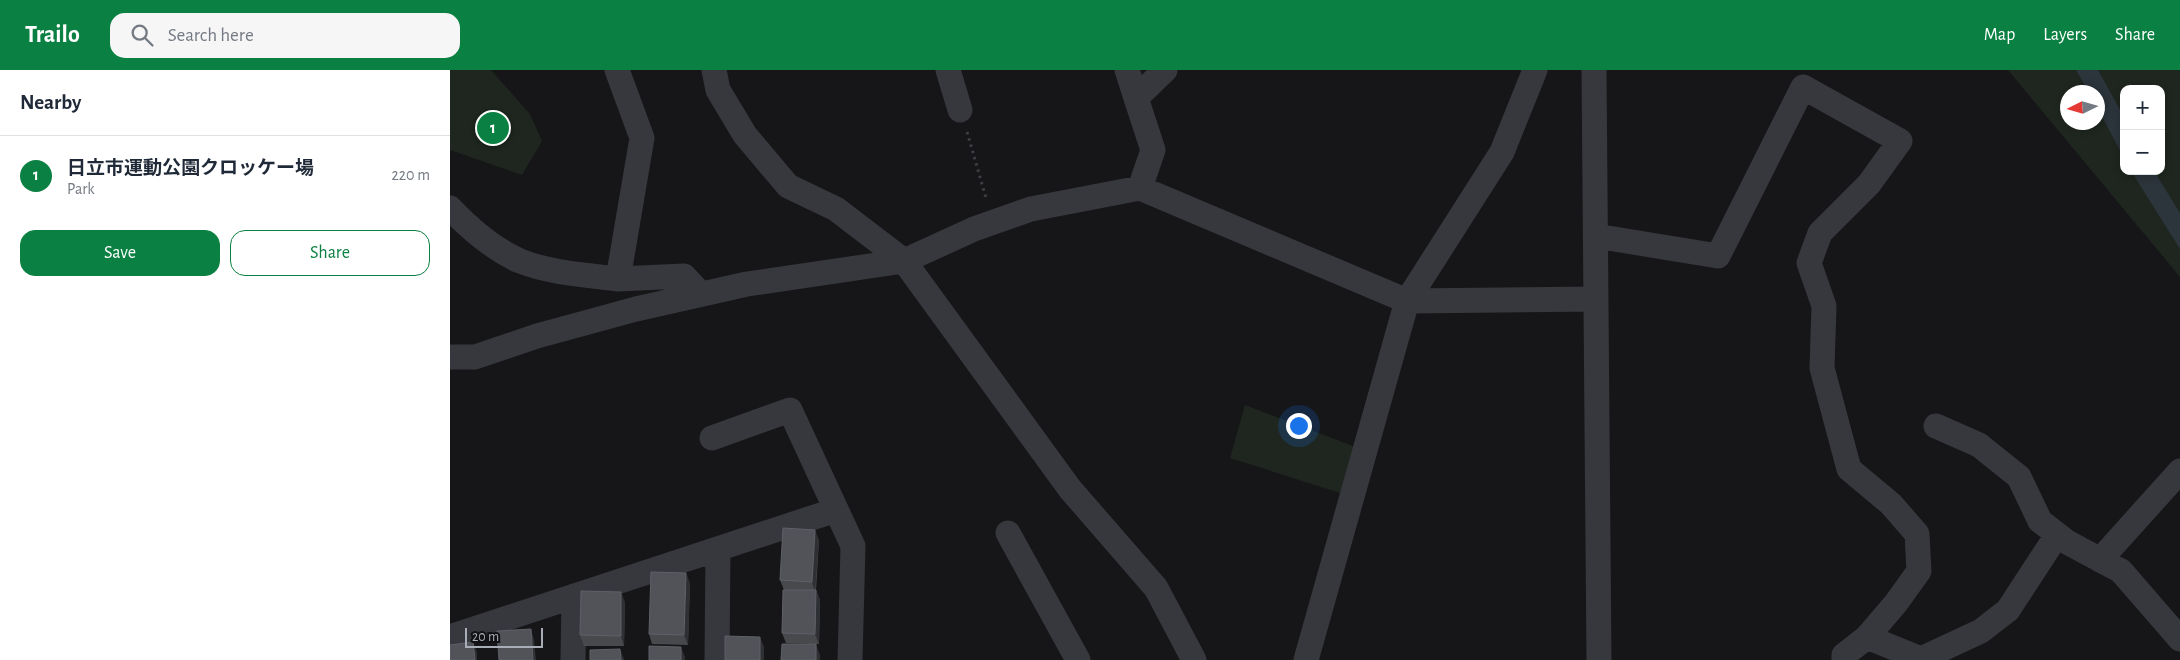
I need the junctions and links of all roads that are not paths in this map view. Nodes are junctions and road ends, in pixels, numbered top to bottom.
1 (617, 70) edge
2 (714, 70) edge
3 (948, 70) edge
4 (1127, 70) edge
5 (1165, 70) edge
6 (1535, 70) edge
7 (1594, 70) edge
8 (1136, 98) junction
9 (960, 110) road end
10 (1140, 188) junction
11 (450, 208) edge
12 (1596, 236) junction
13 (904, 261) junction
14 (618, 279) junction
15 (701, 294) junction
16 (1596, 300) junction
17 (1408, 301) junction
18 (450, 357) edge
19 (1936, 426) dead end
20 (712, 438) dead end
21 (2180, 471) edge
22 (836, 510) junction
23 (1008, 533) dead end
24 (2058, 535) junction
25 (718, 549) junction
26 (2100, 560) junction
27 (574, 596) junction
28 (450, 636) edge
29 (1867, 637) junction
30 (2180, 639) edge
31 (573, 660) edge
32 (717, 660) edge
33 (850, 660) edge
34 (1078, 660) edge
35 (1194, 660) edge
36 (1306, 660) edge
37 (1599, 660) edge
38 (1844, 660) edge
39 (1920, 660) edge

1 - 14 street
2 - 13 street
3 - 9 street
4 - 8 street
5 - 8 street
6 - 17 street
7 - 12 street
8 - 10 street
10 - 13 street
10 - 17 street
11 - 14 street
12 - 16 street
12 - 29 street
13 - 15 street
13 - 35 street
14 - 15 street
15 - 18 street
16 - 17 street
16 - 37 street
17 - 36 street
19 - 24 street
20 - 22 street
21 - 26 street
22 - 25 street
22 - 33 street
23 - 34 street
24 - 26 street
24 - 39 street
25 - 27 street
25 - 32 street
26 - 30 street
27 - 28 street
27 - 31 street
29 - 38 street
29 - 39 street

